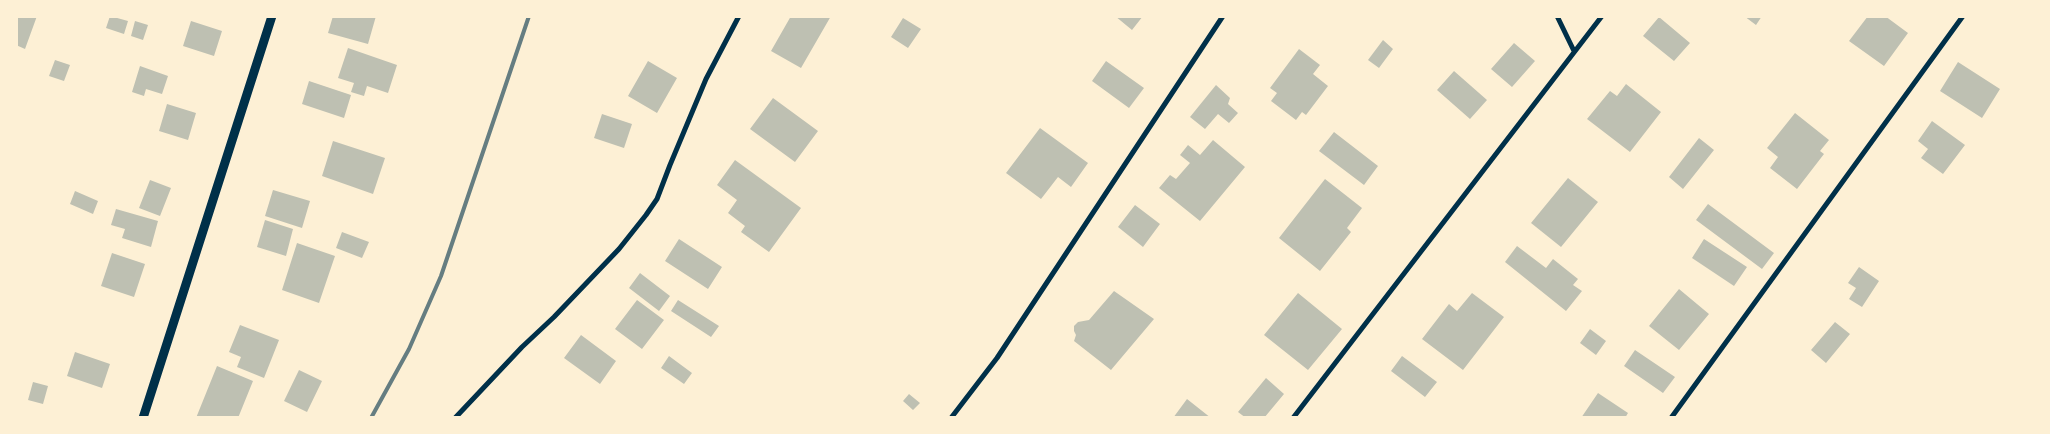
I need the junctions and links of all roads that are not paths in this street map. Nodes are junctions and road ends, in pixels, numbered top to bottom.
1 (272, 16) edge
2 (738, 16) edge
3 (1223, 16) edge
4 (1557, 16) edge
5 (1602, 16) edge
6 (1963, 16) edge
7 (1574, 51) junction
8 (143, 418) edge
9 (455, 418) edge
10 (951, 418) edge
11 (1293, 418) edge
12 (1671, 418) edge

1 - 8 street
2 - 9 street
3 - 10 street
4 - 7 street
5 - 7 street
6 - 12 street
7 - 11 street

